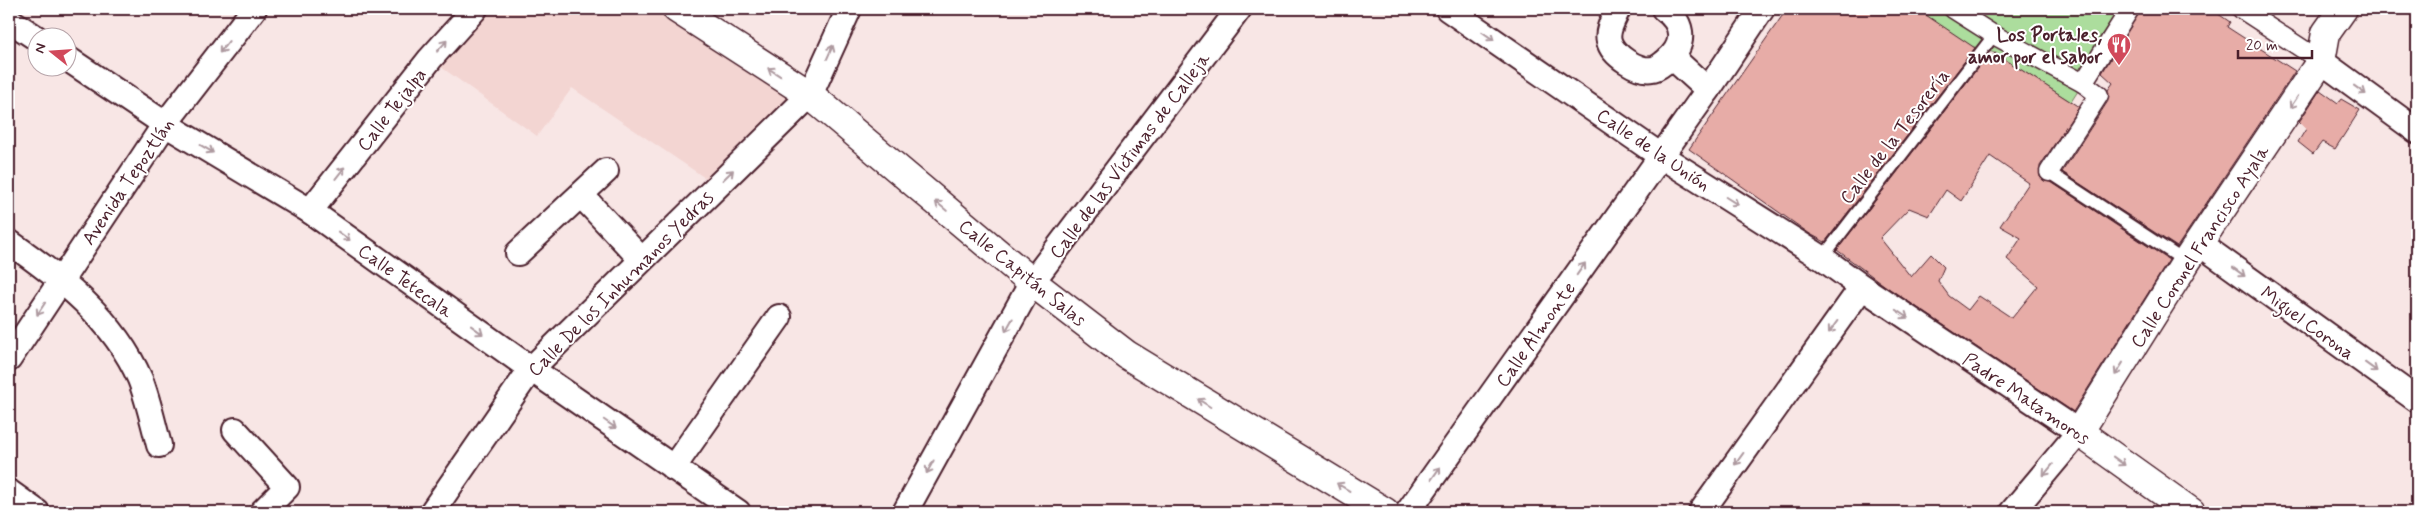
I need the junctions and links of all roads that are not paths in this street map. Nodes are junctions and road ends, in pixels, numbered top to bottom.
1 (254, 9) edge
2 (475, 9) edge
3 (677, 9) edge
4 (849, 9) edge
5 (1239, 9) edge
6 (1448, 9) edge
7 (1618, 9) edge
8 (1664, 9) edge
9 (1762, 9) edge
10 (1952, 9) edge
11 (2130, 9) edge
12 (2241, 9) edge
13 (2343, 9) edge
14 (9, 20) edge
15 (28, 32) edge
16 (1994, 35) junction
17 (1672, 57) junction
18 (2321, 61) junction
19 (78, 66) edge
20 (2082, 83) junction
21 (1708, 90) junction
22 (810, 95) junction
23 (165, 124) junction
24 (2417, 130) edge
25 (1662, 156) junction
26 (606, 171) dead end
27 (2049, 172) joint
28 (581, 195) junction
29 (310, 211) junction
30 (9, 242) edge
31 (518, 253) dead end
32 (2193, 253) junction
33 (1822, 258) junction
34 (641, 259) junction
35 (61, 279) junction
36 (1032, 282) junction
37 (1862, 287) junction
38 (779, 317) dead end
39 (9, 359) edge
40 (531, 369) junction
41 (2417, 400) edge
42 (236, 430) dead end
43 (2079, 432) junction
44 (159, 445) dead end
45 (673, 468) junction
46 (9, 492) edge
47 (37, 512) edge
48 (262, 512) edge
49 (432, 512) edge
50 (738, 512) edge
51 (905, 512) edge
52 (1385, 512) edge
53 (1408, 512) edge
54 (1701, 512) edge
55 (2012, 512) edge
56 (2190, 512) edge

1 -> 23 street, Avenida Tepoztlán
29 -> 2 street, Calle Tejalpa
22 -> 3 street, Calle Capitán Salas
22 -> 4 street
5 - 36 street, Calle de las Víctimas de Calleja
6 -> 25 street, Calle de la Unión
7 - 17 street
8 - 17 street
9 - 21 street, Calle Almonte
10 - 16 street
11 - 20 street
12 - 18 street
13 - 18 street
14 - 15 street
16 - 20 street
16 - 33 lane, Calle de la Tesorería
17 - 21 street
18 -> 24 street
18 -> 32 street, Calle Coronel Francisco Ayala
19 - 23 street, Calle Tetecala
20 - 27 street
21 - 25 street, Calle Almonte
34 -> 22 street, Calle De los Inhumanos Yedras
36 -> 22 street, Calle Capitán Salas
23 -> 29 street, Calle Tetecala
23 - 35 street, Avenida Tepoztlán
25 -> 33 street, Calle de la Unión
53 -> 25 street, Calle Almonte
26 - 28 street
27 - 32 lane
28 - 31 street
28 - 34 street
29 -> 40 street, Calle Tetecala
30 - 35 street
32 -> 41 street, Miguel Corona
32 -> 43 street, Calle Coronel Francisco Ayala
33 - 37 street, Calle de la Unión
34 - 40 street, Calle De los Inhumanos Yedras
35 -> 39 street, Avenida Tepoztlán
35 - 44 street
36 -> 51 street, Calle de las Víctimas de Calleja
52 -> 36 street, Calle Capitán Salas
37 -> 43 street, Padre Matamoros
37 -> 54 street
38 - 45 street
40 -> 45 street, Calle Tetecala
40 - 49 street, Calle De los Inhumanos Yedras
42 - 48 street
43 -> 55 street
43 -> 56 street, Padre Matamoros
45 - 50 street, Calle Tetecala
46 - 47 street

